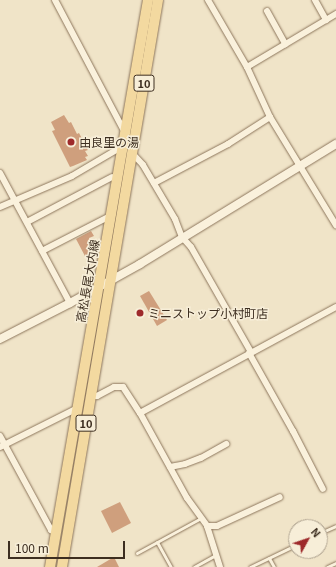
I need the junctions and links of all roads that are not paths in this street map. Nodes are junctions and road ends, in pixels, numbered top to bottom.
1 (55, 0) edge
2 (148, 0) edge
3 (158, 0) edge
4 (208, 0) edge
5 (315, 0) edge
6 (267, 11) dead end
7 (336, 14) edge
8 (326, 20) junction
9 (286, 44) junction
10 (247, 67) junction
11 (270, 117) junction
12 (125, 134) junction
13 (336, 144) edge
14 (123, 146) junction
15 (132, 153) junction
16 (299, 166) junction
17 (0, 173) edge
18 (112, 177) dead end
19 (154, 183) junction
20 (16, 201) junction
21 (0, 208) edge
22 (112, 216) junction
23 (27, 222) junction
24 (336, 225) edge
25 (182, 236) junction
26 (42, 251) junction
27 (111, 280) junction
28 (99, 287) junction
29 (70, 303) junction
30 (336, 307) edge
31 (0, 338) edge
32 (250, 353) junction
33 (80, 394) junction
34 (91, 395) junction
35 (78, 408) junction
36 (140, 413) junction
37 (0, 436) edge
38 (226, 444) dead end
39 (2, 446) edge
40 (170, 467) junction
41 (323, 489) dead end
42 (280, 498) dead end
43 (201, 518) junction
44 (207, 526) junction
45 (56, 532) junction
46 (157, 542) junction
47 (288, 549) edge
48 (137, 553) dead end
49 (216, 555) junction
50 (269, 558) junction
51 (336, 563) edge
52 (64, 566) edge
53 (50, 567) edge
54 (171, 567) edge
55 (194, 567) edge
56 (220, 567) edge
57 (250, 567) edge
58 (274, 567) edge
59 (327, 567) edge

1 - 12 street
2 - 12 main road, 高松長尾大内線 / 10
3 - 15 main road, 高松長尾大内線 / 10
4 - 10 street
5 - 8 street
6 - 9 street
7 - 8 street
8 - 9 street
9 - 10 street
10 - 11 street
11 - 16 street
11 - 19 street
12 - 14 main road, 高松長尾大内線 / 10
13 - 16 street
14 - 20 street
14 - 22 main road, 高松長尾大内線 / 10
15 - 19 street
15 - 27 main road, 高松長尾大内線 / 10
16 - 24 street
16 - 25 street
17 - 20 street
18 - 23 street
19 - 25 street
20 - 21 street
20 - 23 street
22 - 26 street
22 - 28 main road, 高松長尾大内線 / 10
23 - 26 street
25 - 27 street
25 - 32 street
26 - 29 street
27 - 28 street
27 - 34 main road, 高松長尾大内線 / 10
28 - 29 street
28 - 33 main road, 高松長尾大内線 / 10
29 - 31 street
30 - 32 street
32 - 36 street
32 - 41 street
33 - 34 street
33 - 35 main road, 高松長尾大内線 / 10
34 - 36 street
34 - 52 main road, 高松長尾大内線 / 10
35 - 39 street
35 - 45 main road, 高松長尾大内線 / 10
36 - 40 street
37 - 39 street
38 - 40 street
39 - 45 street
40 - 43 street
42 - 44 street
43 - 44 street
43 - 46 lane
44 - 49 street
45 - 53 main road, 高松長尾大内線 / 10
46 - 48 lane
46 - 54 lane
47 - 50 lane
49 - 55 lane
49 - 56 street
50 - 57 lane
50 - 58 lane
51 - 59 lane

